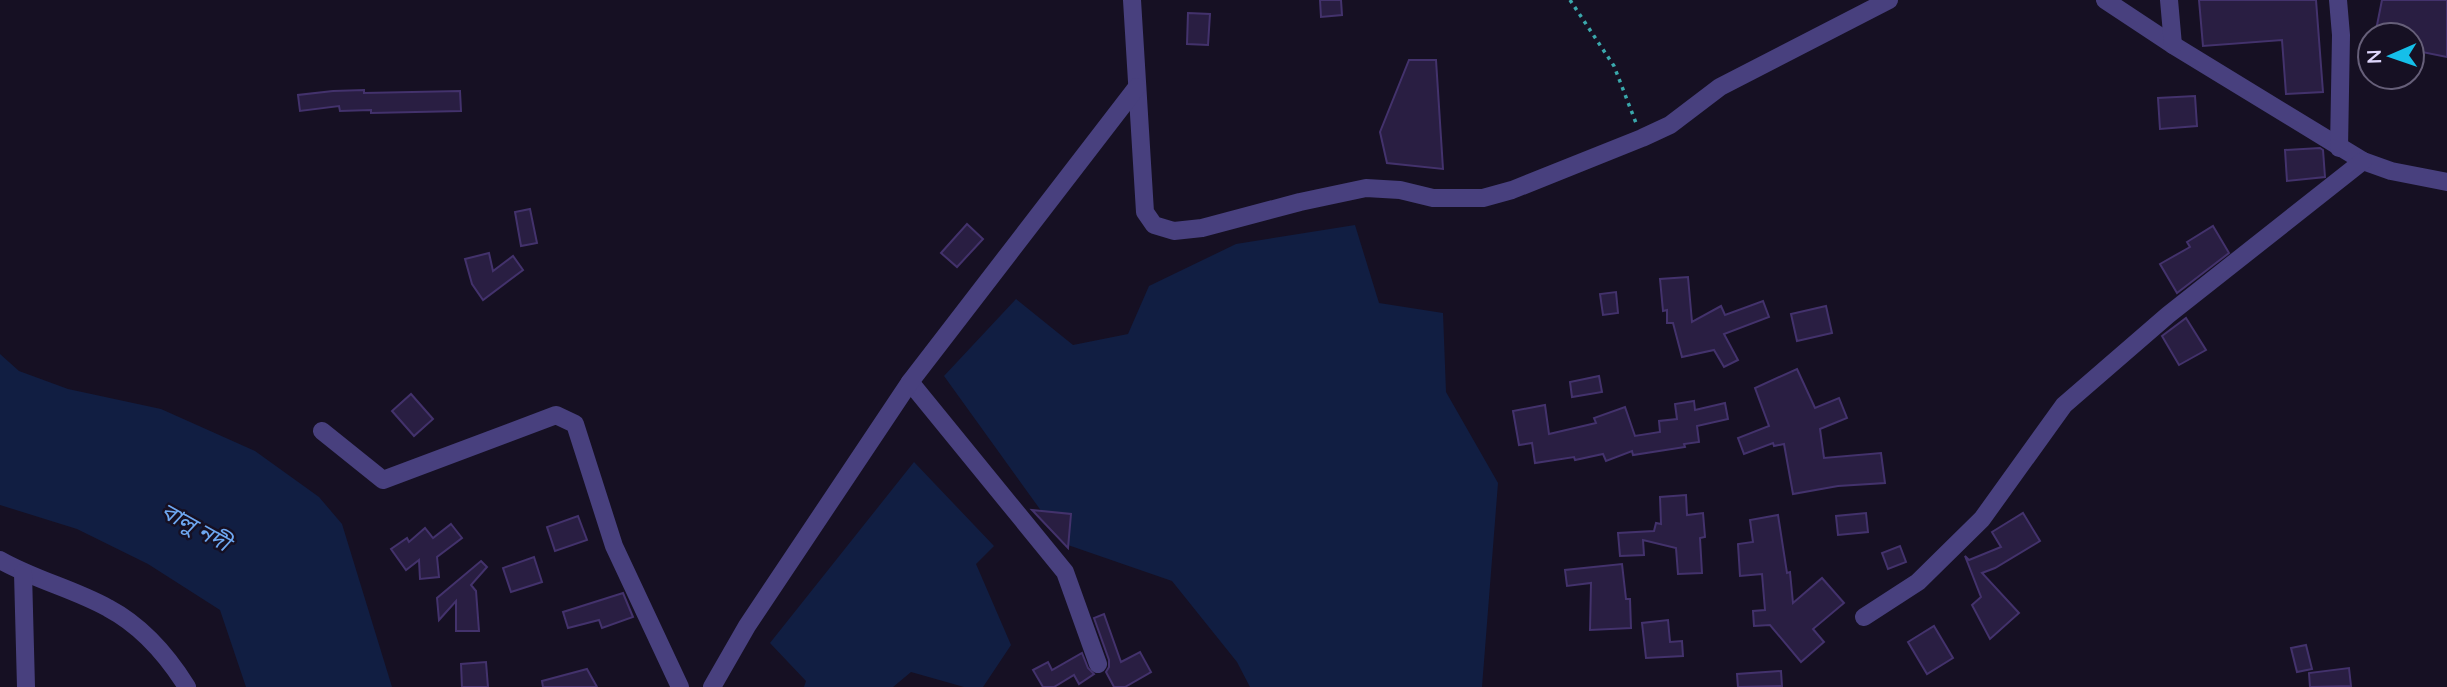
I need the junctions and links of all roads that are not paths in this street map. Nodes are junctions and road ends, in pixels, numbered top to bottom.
1 (1132, 0) edge
2 (1889, 0) edge
3 (2105, 0) edge
4 (2169, 0) edge
5 (2338, 0) edge
6 (2173, 45) junction
7 (1137, 87) junction
8 (2339, 148) junction
9 (2363, 161) junction
10 (2447, 182) edge
11 (910, 382) junction
12 (322, 431) dead end
13 (0, 560) edge
14 (23, 573) junction
15 (1864, 617) dead end
16 (1098, 664) dead end
17 (26, 687) edge
18 (187, 687) edge
19 (680, 687) edge
20 (712, 687) edge

1 - 7 street
2 - 7 street
3 - 6 street
4 - 6 street
5 - 8 street
6 - 8 street
7 - 11 street
8 - 9 street
9 - 10 street
9 - 15 street
11 - 16 street
11 - 20 street
12 - 19 street
13 - 14 street
14 - 17 street
14 - 18 street

